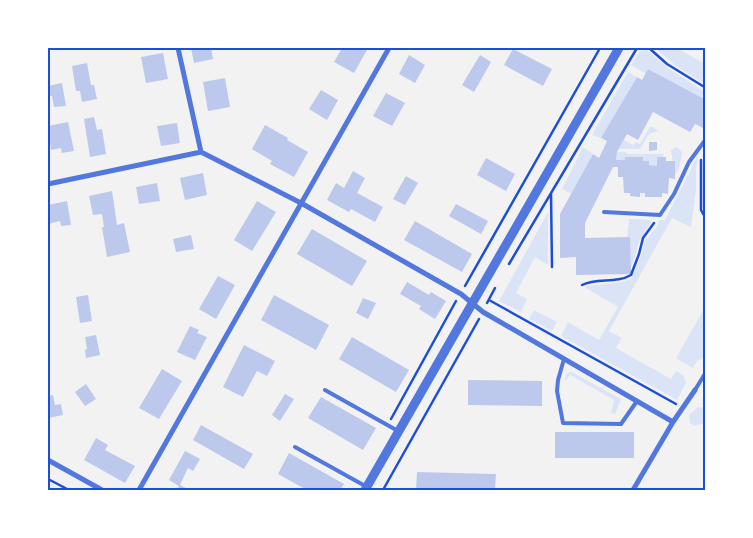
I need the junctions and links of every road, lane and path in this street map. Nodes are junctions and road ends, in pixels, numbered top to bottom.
1 (178, 48) edge
2 (388, 48) edge
3 (600, 48) edge
4 (618, 48) edge
5 (637, 48) edge
6 (649, 48) edge
7 (706, 88) edge
8 (704, 140) edge
9 (201, 152) junction
10 (706, 166) edge
11 (701, 169) junction
12 (48, 184) edge
13 (552, 193) junction
14 (301, 203) junction
15 (604, 212) dead end
16 (660, 215) junction
17 (706, 219) edge
18 (508, 266) dead end
19 (552, 267) dead end
20 (498, 283) dead end
21 (582, 285) dead end
22 (461, 294) junction
23 (489, 300) junction
24 (472, 303) junction
25 (483, 312) junction
26 (564, 359) junction
27 (705, 372) edge
28 (325, 390) dead end
29 (695, 390) joint
30 (637, 401) junction
31 (683, 408) junction
32 (673, 422) junction
33 (388, 425) junction
34 (398, 431) junction
35 (295, 447) dead end
36 (48, 460) edge
37 (48, 479) edge
38 (366, 489) edge
39 (69, 490) edge
40 (102, 490) edge
41 (139, 490) edge
42 (383, 490) edge
43 (633, 490) edge

1 - 9 street
2 - 14 street
3 - 22 path
4 - 24 street
5 - 13 path
6 - 7 path
8 - 11 path
8 - 16 lane
9 - 12 street
9 - 14 street
10 - 11 path
11 - 17 path
13 - 18 path
13 - 19 path
14 - 22 street
14 - 41 street
15 - 16 lane
16 - 21 path
20 - 23 path
22 - 24 street
22 - 33 path
23 - 25 path
23 - 31 path
24 - 25 street
24 - 34 street
25 - 26 street
25 - 42 path
26 - 30 street
26 - 30 lane
27 - 29 lane
28 - 33 lane
29 - 31 street
30 - 32 street
31 - 32 street
32 - 43 street
33 - 34 lane
34 - 38 street
35 - 38 lane
36 - 40 street
37 - 39 path

